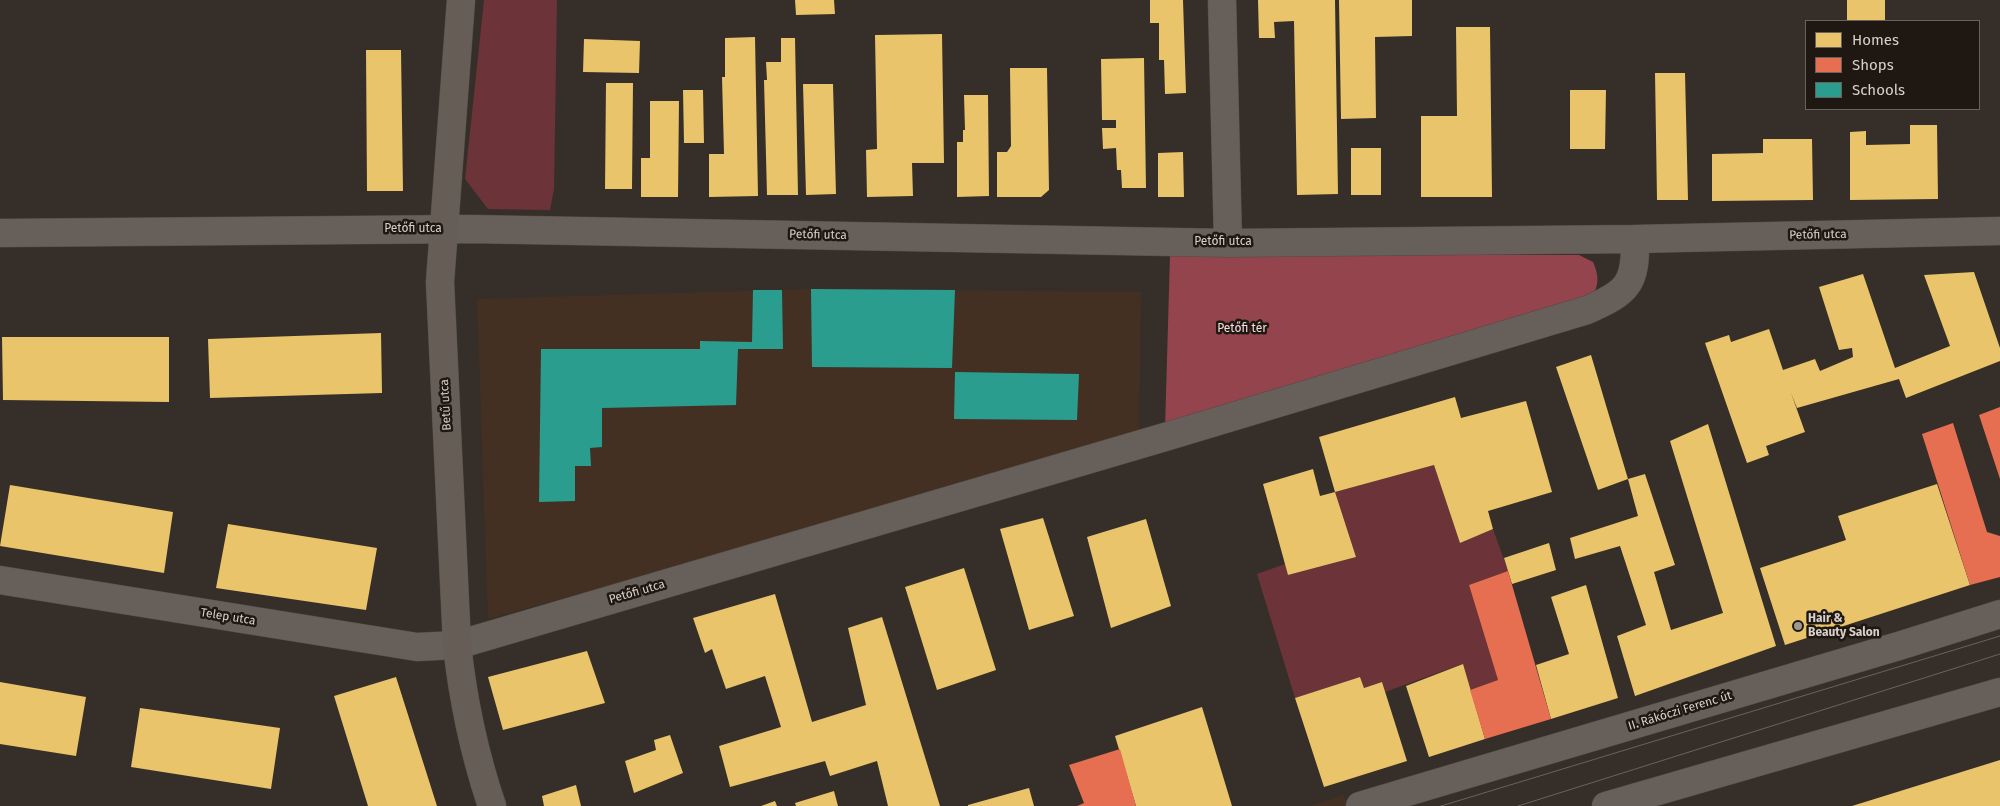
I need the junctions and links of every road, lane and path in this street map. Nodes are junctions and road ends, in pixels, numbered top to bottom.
1 (461, 0) edge
2 (1222, 0) edge
3 (442, 229) junction
4 (2000, 231) edge
5 (0, 232) edge
6 (1635, 239) junction
7 (1228, 242) junction
8 (0, 580) edge
9 (2000, 614) edge
10 (457, 645) junction
11 (2000, 692) edge
12 (492, 806) edge
13 (1360, 806) edge
14 (1606, 806) edge

1 - 3 main road, Betű utca
2 - 7 street
3 - 5 street, Petőfi utca
3 - 7 street, Petőfi utca
3 - 10 main road, Betű utca
4 - 6 street, Petőfi utca
6 - 7 street, Petőfi utca
6 - 10 street, Petőfi utca
8 - 10 street, Telep utca
9 - 13 street, II. Rákóczi Ferenc út
10 - 12 main road, Betű utca
11 - 14 street

